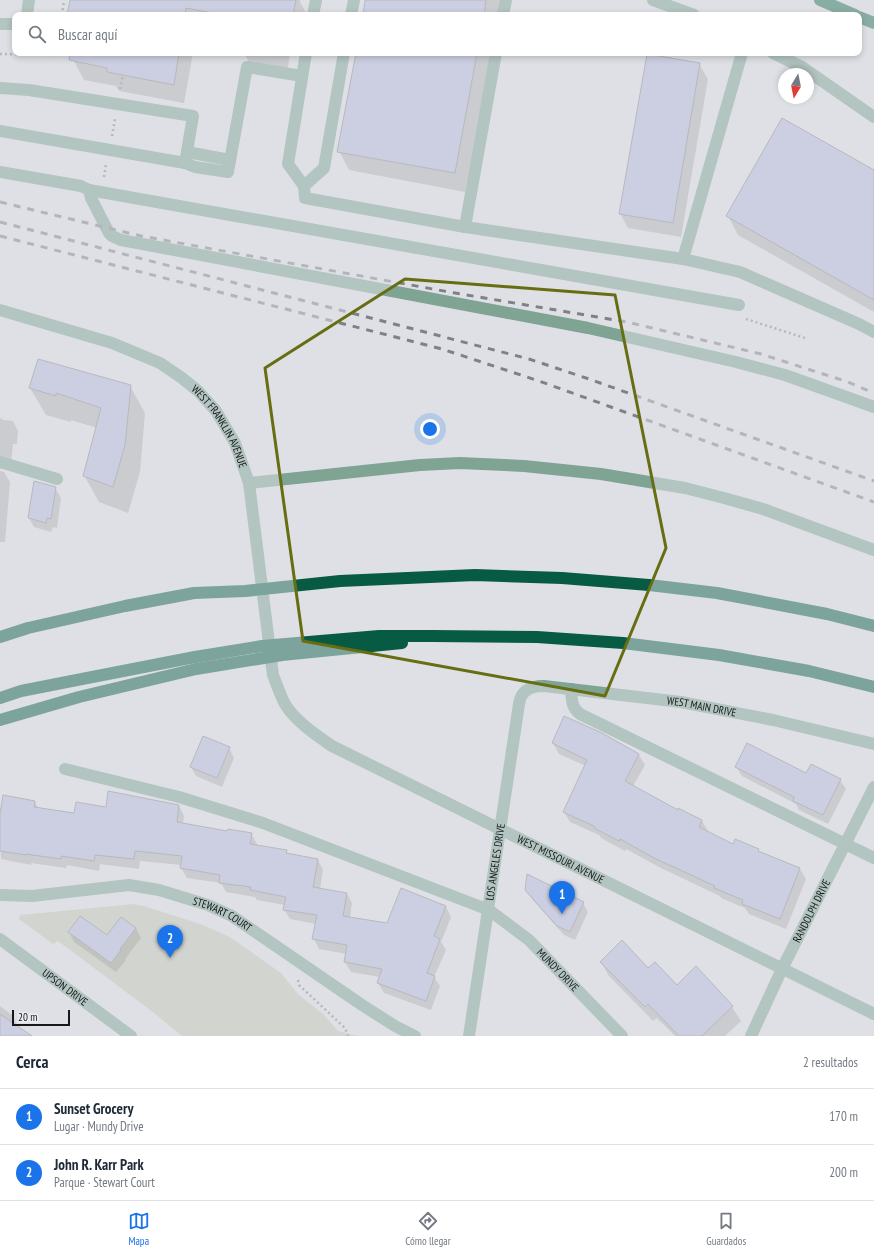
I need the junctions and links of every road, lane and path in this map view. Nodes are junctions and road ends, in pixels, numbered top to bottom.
1 (29, 0) edge
2 (64, 0) edge
3 (316, 0) edge
4 (354, 0) edge
5 (506, 0) edge
6 (652, 0) edge
7 (820, 0) edge
8 (27, 12) edge
9 (62, 12) edge
10 (314, 12) edge
11 (352, 12) edge
12 (504, 12) edge
13 (686, 12) edge
14 (848, 12) edge
15 (862, 18) edge
16 (874, 23) edge
17 (0, 24) edge
18 (12, 24) edge
19 (0, 54) edge
20 (12, 54) edge
21 (305, 56) edge
22 (343, 56) edge
23 (495, 56) edge
24 (741, 56) edge
25 (779, 56) edge
26 (302, 76) junction
27 (0, 88) edge
28 (874, 117) edge
29 (0, 130) edge
30 (186, 158) junction
31 (0, 172) edge
32 (304, 186) junction
33 (89, 190) junction
34 (465, 228) junction
35 (683, 259) junction
36 (739, 305) dead end
37 (0, 310) edge
38 (874, 332) edge
39 (874, 407) edge
40 (0, 462) edge
41 (57, 479) dead end
42 (249, 482) junction
43 (874, 550) edge
44 (874, 626) edge
45 (0, 637) edge
46 (195, 663) junction
47 (273, 675) joint
48 (874, 687) edge
49 (571, 689) junction
50 (527, 690) joint
51 (0, 698) edge
52 (0, 720) edge
53 (874, 744) edge
54 (65, 769) dead end
55 (874, 787) edge
56 (501, 830) junction
57 (846, 844) junction
58 (874, 858) edge
59 (0, 895) edge
60 (489, 910) junction
61 (0, 939) edge
62 (782, 969) junction
63 (298, 981) dead end
64 (874, 1014) edge
65 (131, 1036) edge
66 (348, 1036) edge
67 (415, 1036) edge
68 (469, 1036) edge
69 (622, 1036) edge
70 (751, 1036) edge

1 - 8 street
2 - 9 path
3 - 10 street
4 - 11 street
5 - 12 street
6 - 13 street
7 - 14 main road
15 - 16 main road
17 - 18 street
19 - 20 path
21 - 26 street
22 - 32 street
23 - 34 street
24 - 35 street
25 - 28 street
26 - 30 street
26 - 32 street
27 - 30 street
29 - 30 street
31 - 33 street
32 - 34 street
33 - 36 street
33 - 39 street
34 - 35 street
35 - 38 street
37 - 42 street, WEST FRANKLIN AVENUE
40 - 41 street
42 - 43 street
42 - 47 street, WEST FRANKLIN AVENUE
44 - 45 highway
46 - 48 highway
46 - 51 highway
46 - 52 highway
47 - 56 street, WEST MISSOURI AVENUE
49 - 50 street, WEST MAIN DRIVE
49 - 53 street, WEST MAIN DRIVE
49 - 57 street
50 - 56 street, LOS ANGELES DRIVE
54 - 60 street, MUNDY DRIVE
55 - 57 street, RANDOLPH DRIVE
56 - 60 street, LOS ANGELES DRIVE
56 - 62 street, WEST MISSOURI AVENUE
57 - 58 street
57 - 62 street, RANDOLPH DRIVE
59 - 67 street, STEWART COURT
60 - 68 street, LOS ANGELES DRIVE
60 - 69 street, MUNDY DRIVE
61 - 65 street, UPSON DRIVE
62 - 64 street, WEST MISSOURI AVENUE
62 - 70 street, RANDOLPH DRIVE
63 - 66 path

